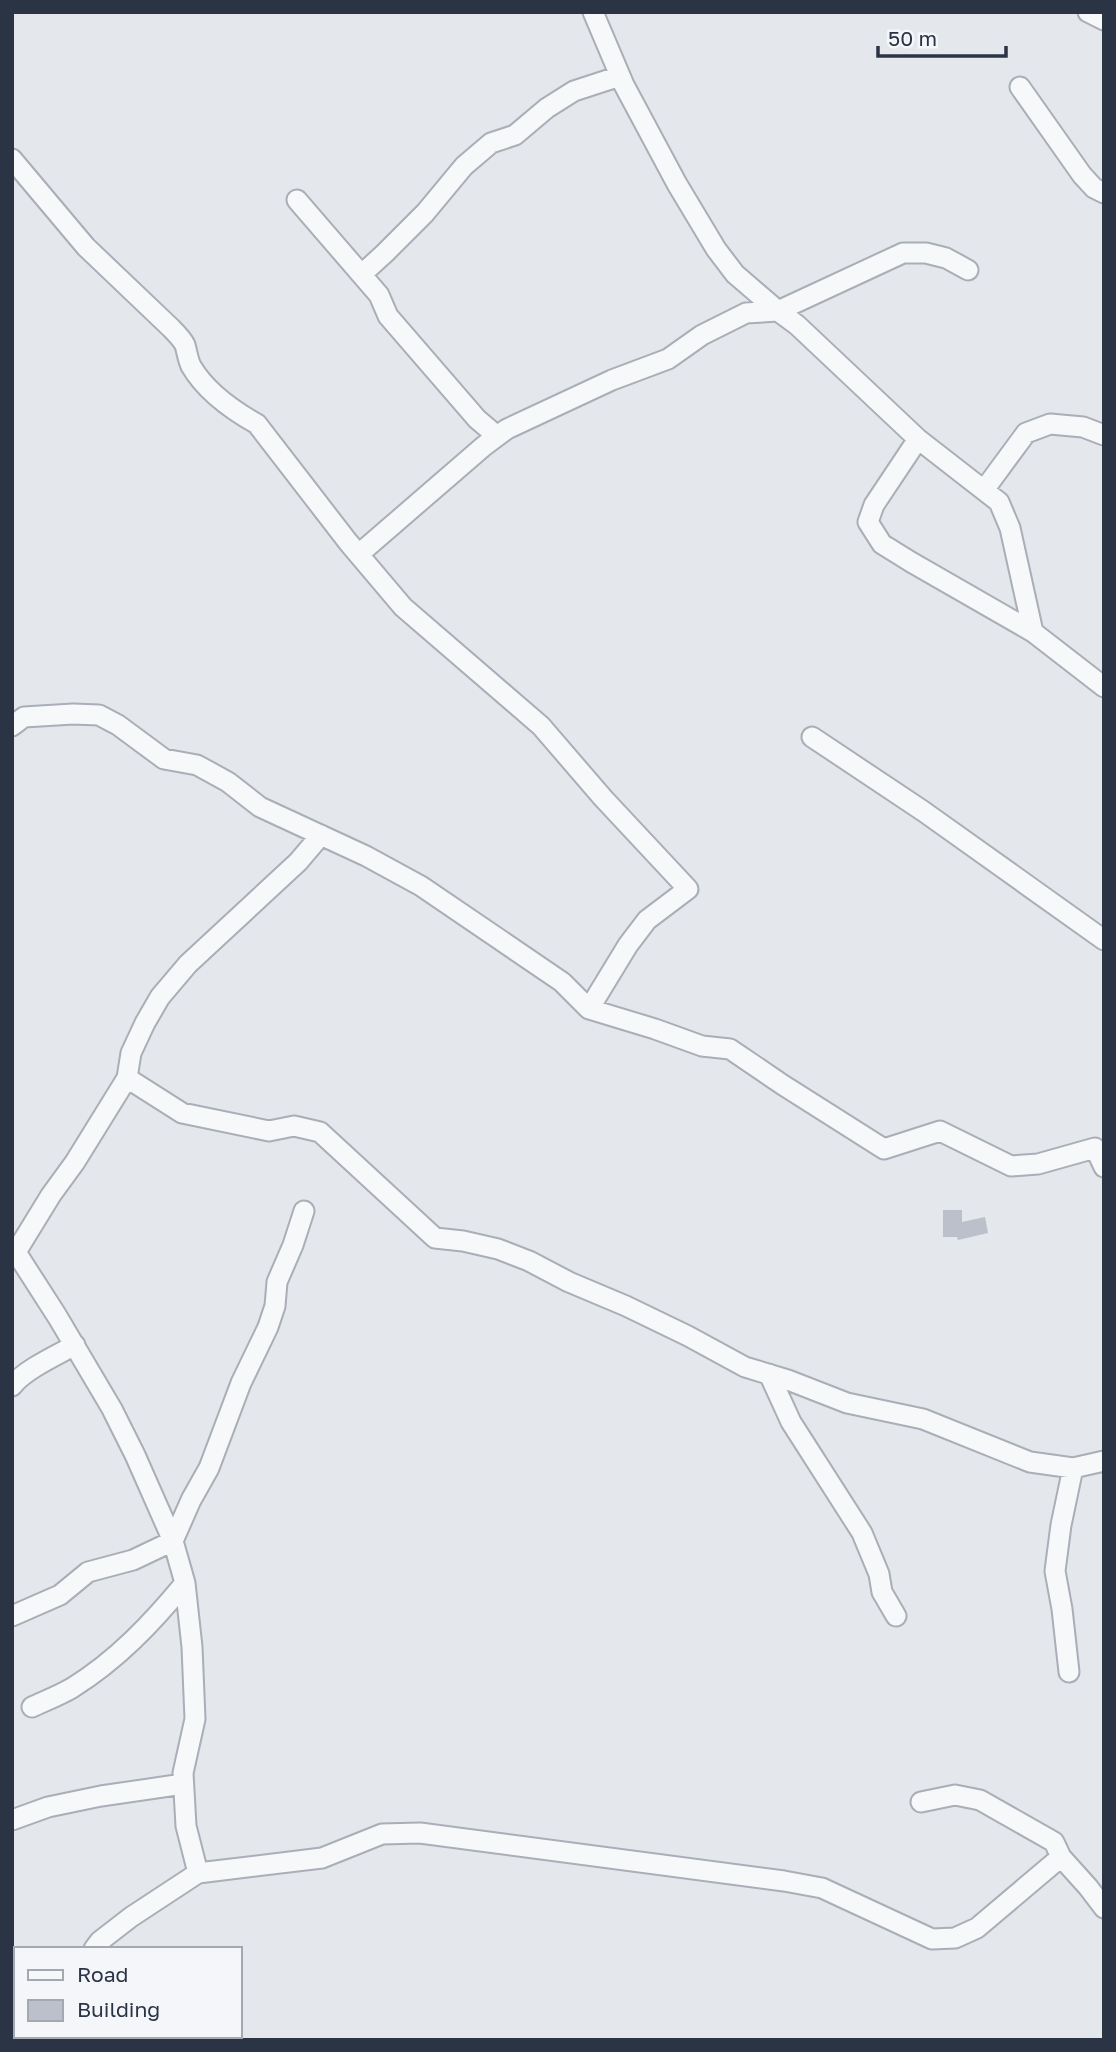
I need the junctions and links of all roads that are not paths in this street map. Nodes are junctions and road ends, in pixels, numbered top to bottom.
1 (593, 12) edge
2 (1088, 12) edge
3 (1104, 20) edge
4 (620, 76) junction
5 (1020, 87) dead end
6 (12, 159) edge
7 (1104, 193) edge
8 (297, 200) dead end
9 (968, 271) dead end
10 (362, 274) junction
11 (778, 311) junction
12 (1104, 435) edge
13 (497, 436) junction
14 (918, 439) junction
15 (984, 490) junction
16 (359, 554) junction
17 (1033, 632) junction
18 (1104, 687) edge
19 (12, 726) edge
20 (812, 737) dead end
21 (321, 835) junction
22 (1104, 940) edge
23 (589, 1009) junction
24 (127, 1078) junction
25 (1104, 1167) edge
26 (304, 1211) dead end
27 (14, 1249) edge
28 (75, 1345) junction
29 (769, 1374) junction
30 (12, 1385) edge
31 (1104, 1461) edge
32 (1073, 1468) junction
33 (173, 1541) junction
34 (185, 1583) junction
35 (12, 1616) edge
36 (895, 1616) dead end
37 (1069, 1672) dead end
38 (32, 1707) dead end
39 (184, 1784) junction
40 (920, 1802) dead end
41 (12, 1820) edge
42 (1061, 1857) junction
43 (198, 1873) junction
44 (1104, 1908) edge
45 (96, 1947) edge

1 - 4 street
2 - 3 street
4 - 10 street
4 - 11 street
5 - 7 street
6 - 16 street
8 - 10 street
9 - 11 street
10 - 13 street
11 - 13 street
11 - 14 street
12 - 15 street
13 - 16 street
14 - 15 street
14 - 17 street
15 - 17 street
16 - 23 street
17 - 18 street
19 - 21 street
20 - 22 street
21 - 23 street
21 - 24 street
23 - 25 street
24 - 27 street
24 - 29 street
26 - 33 street
27 - 28 street
28 - 30 street
28 - 33 street
29 - 32 street
29 - 36 street
31 - 32 street
32 - 37 street
33 - 34 street
33 - 35 street
34 - 38 street
34 - 39 street
39 - 41 street
39 - 43 street
40 - 42 street
42 - 43 street
42 - 44 street
43 - 45 street

